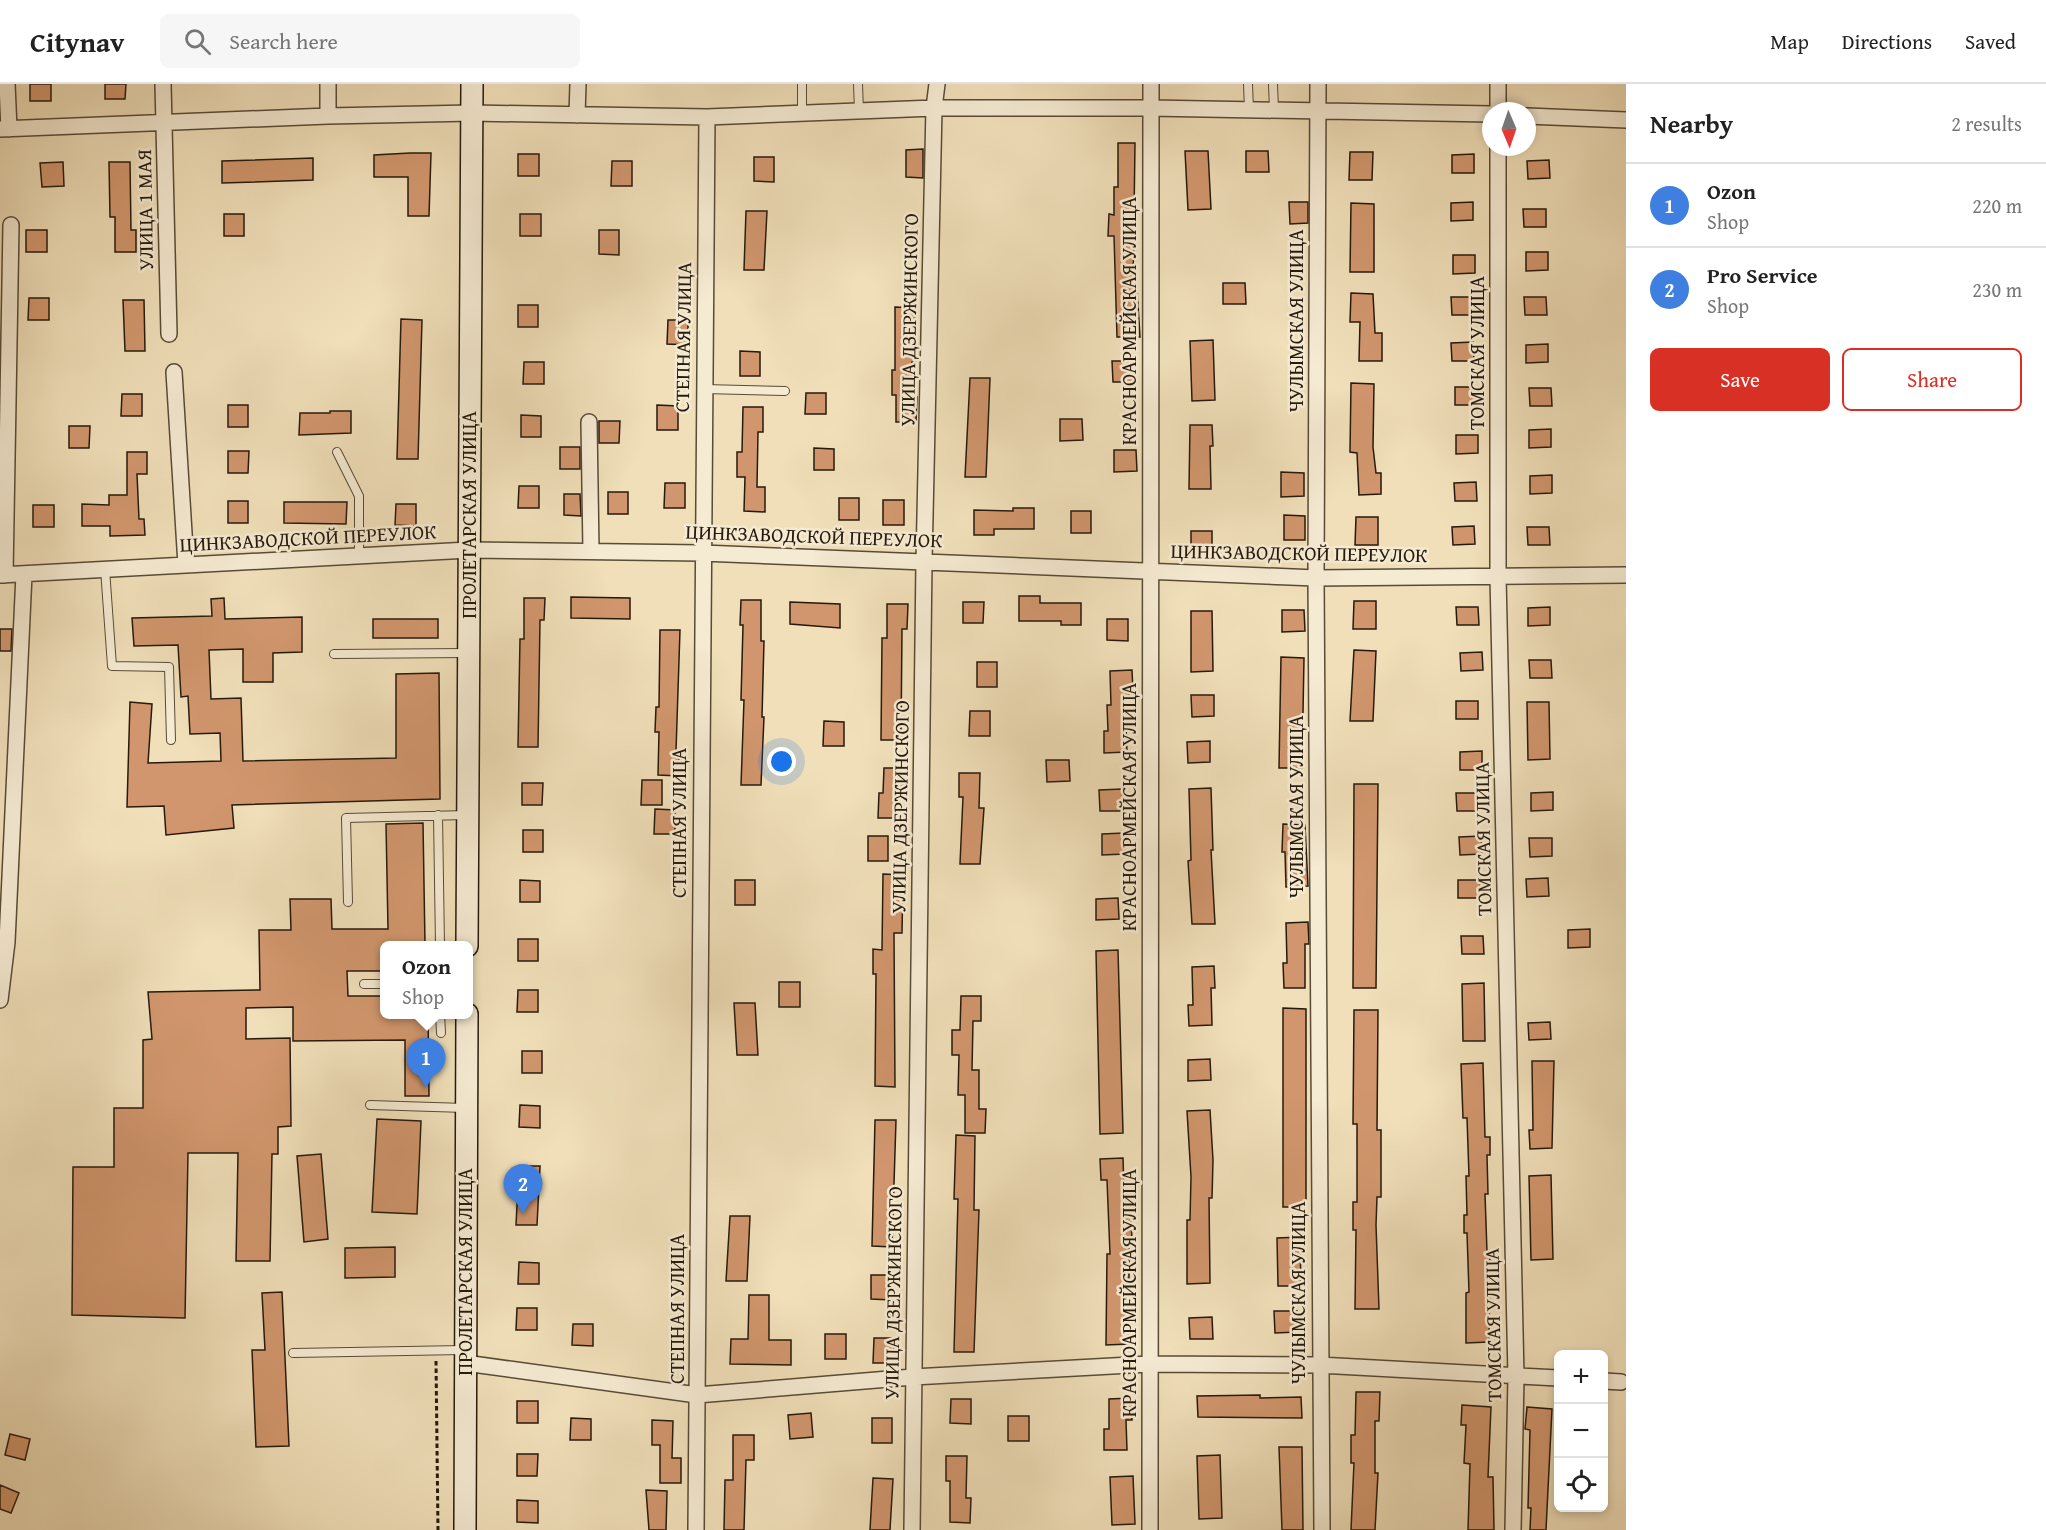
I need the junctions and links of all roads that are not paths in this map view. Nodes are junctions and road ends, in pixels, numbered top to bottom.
1 (7, 84) edge
2 (163, 84) edge
3 (328, 84) edge
4 (472, 84) edge
5 (578, 84) edge
6 (802, 84) edge
7 (858, 84) edge
8 (937, 84) edge
9 (1151, 84) edge
10 (1248, 84) edge
11 (1273, 84) edge
12 (1318, 84) edge
13 (1498, 84) edge
14 (1498, 102) edge
15 (934, 108) junction
16 (1150, 108) junction
17 (1249, 110) junction
18 (1274, 110) junction
19 (859, 111) junction
20 (1317, 111) junction
21 (472, 113) junction
22 (802, 114) junction
23 (1482, 114) edge
24 (577, 115) junction
25 (328, 116) junction
26 (1536, 116) edge
27 (707, 117) junction
28 (1626, 120) edge
29 (164, 121) junction
30 (4, 129) edge
31 (1498, 156) edge
32 (11, 225) dead end
33 (169, 334) dead end
34 (174, 372) dead end
35 (704, 389) junction
36 (785, 391) dead end
37 (589, 422) dead end
38 (337, 452) dead end
39 (469, 550) junction
40 (591, 551) junction
41 (702, 553) junction
42 (359, 556) junction
43 (924, 561) junction
44 (186, 565) junction
45 (105, 569) junction
46 (1150, 570) junction
47 (24, 574) junction
48 (2, 575) edge
49 (1626, 575) edge
50 (1498, 577) junction
51 (1316, 578) junction
52 (468, 653) junction
53 (334, 654) dead end
54 (171, 740) dead end
55 (468, 815) junction
56 (438, 816) junction
57 (348, 902) dead end
58 (440, 941) edge
59 (467, 941) edge
60 (364, 984) dead end
61 (380, 984) edge
62 (0, 1000) edge
63 (440, 1019) edge
64 (466, 1019) edge
65 (441, 1033) dead end
66 (370, 1105) dead end
67 (466, 1108) junction
68 (293, 1353) dead end
69 (465, 1356) junction
70 (1149, 1364) junction
71 (1319, 1365) junction
72 (1516, 1376) junction
73 (913, 1377) junction
74 (1554, 1378) edge
75 (1608, 1381) edge
76 (1621, 1382) dead end
77 (697, 1395) junction
78 (465, 1530) edge
79 (696, 1530) edge
80 (912, 1530) edge
81 (1150, 1530) edge
82 (1322, 1530) edge
83 (1513, 1530) edge

1 - 30 street
2 - 29 street, УЛИЦА 1 МАЯ
3 - 25 street
4 - 21 main road, ПРОЛЕТАРСКАЯ УЛИЦА
5 - 24 street
6 - 22 lane
7 - 19 lane
8 - 15 street, УЛИЦА ДЗЕРЖИНСКОГО
9 - 16 street, КРАСНОАРМЕЙСКАЯ УЛИЦА
10 - 17 lane
11 - 18 lane
12 - 20 street, ЧУЛЫМСКАЯ УЛИЦА
13 - 14 street
15 - 16 street
15 - 19 street
15 - 43 street, УЛИЦА ДЗЕРЖИНСКОГО
16 - 17 street
16 - 46 street, КРАСНОАРМЕЙСКАЯ УЛИЦА
17 - 18 street
18 - 20 street
19 - 22 street
20 - 23 street
20 - 51 street, ЧУЛЫМСКАЯ УЛИЦА
21 - 24 street
21 - 25 street
21 - 39 main road, ПРОЛЕТАРСКАЯ УЛИЦА
22 - 27 street
24 - 27 street
25 - 29 street
26 - 28 street
27 - 35 street, СТЕПНАЯ УЛИЦА
29 - 30 street
29 - 33 street, УЛИЦА 1 МАЯ
31 - 50 street, ТОМСКАЯ УЛИЦА
32 - 48 street
34 - 44 street
35 - 36 lane
35 - 41 street, СТЕПНАЯ УЛИЦА
37 - 40 street
38 - 42 lane
39 - 40 street, ЦИНКЗАВОДСКОЙ ПЕРЕУЛОК
39 - 42 street, ЦИНКЗАВОДСКОЙ ПЕРЕУЛОК
39 - 52 main road, ПРОЛЕТАРСКАЯ УЛИЦА
40 - 41 street, ЦИНКЗАВОДСКОЙ ПЕРЕУЛОК
41 - 43 street, ЦИНКЗАВОДСКОЙ ПЕРЕУЛОК
41 - 77 street, СТЕПНАЯ УЛИЦА
42 - 44 street, ЦИНКЗАВОДСКОЙ ПЕРЕУЛОК
43 - 46 street, ЦИНКЗАВОДСКОЙ ПЕРЕУЛОК
43 - 73 street, УЛИЦА ДЗЕРЖИНСКОГО
44 - 45 street, ЦИНКЗАВОДСКОЙ ПЕРЕУЛОК
45 - 47 street, ЦИНКЗАВОДСКОЙ ПЕРЕУЛОК
45 - 54 lane
46 - 51 street, ЦИНКЗАВОДСКОЙ ПЕРЕУЛОК
46 - 70 street, КРАСНОАРМЕЙСКАЯ УЛИЦА
47 - 48 street, ЦИНКЗАВОДСКОЙ ПЕРЕУЛОК
47 - 62 street
49 - 50 street, ЦИНКЗАВОДСКОЙ ПЕРЕУЛОК
50 - 51 street, ЦИНКЗАВОДСКОЙ ПЕРЕУЛОК
50 - 72 street, ТОМСКАЯ УЛИЦА
51 - 71 street, ЧУЛЫМСКАЯ УЛИЦА
52 - 53 lane
52 - 55 main road, ПРОЛЕТАРСКАЯ УЛИЦА
55 - 56 lane
55 - 59 main road, ПРОЛЕТАРСКАЯ УЛИЦА
56 - 57 lane
56 - 58 lane
60 - 61 lane
63 - 65 lane
64 - 67 main road, ПРОЛЕТАРСКАЯ УЛИЦА
66 - 67 lane
67 - 69 main road, ПРОЛЕТАРСКАЯ УЛИЦА
68 - 69 lane
69 - 77 street
69 - 78 main road, ПРОЛЕТАРСКАЯ УЛИЦА
70 - 71 street
70 - 73 street
70 - 81 street, КРАСНОАРМЕЙСКАЯ УЛИЦА
71 - 72 street
71 - 82 street, ЧУЛЫМСКАЯ УЛИЦА
72 - 74 street
72 - 83 street, ТОМСКАЯ УЛИЦА
73 - 77 street
73 - 80 street, УЛИЦА ДЗЕРЖИНСКОГО
75 - 76 street
77 - 79 street, СТЕПНАЯ УЛИЦА

